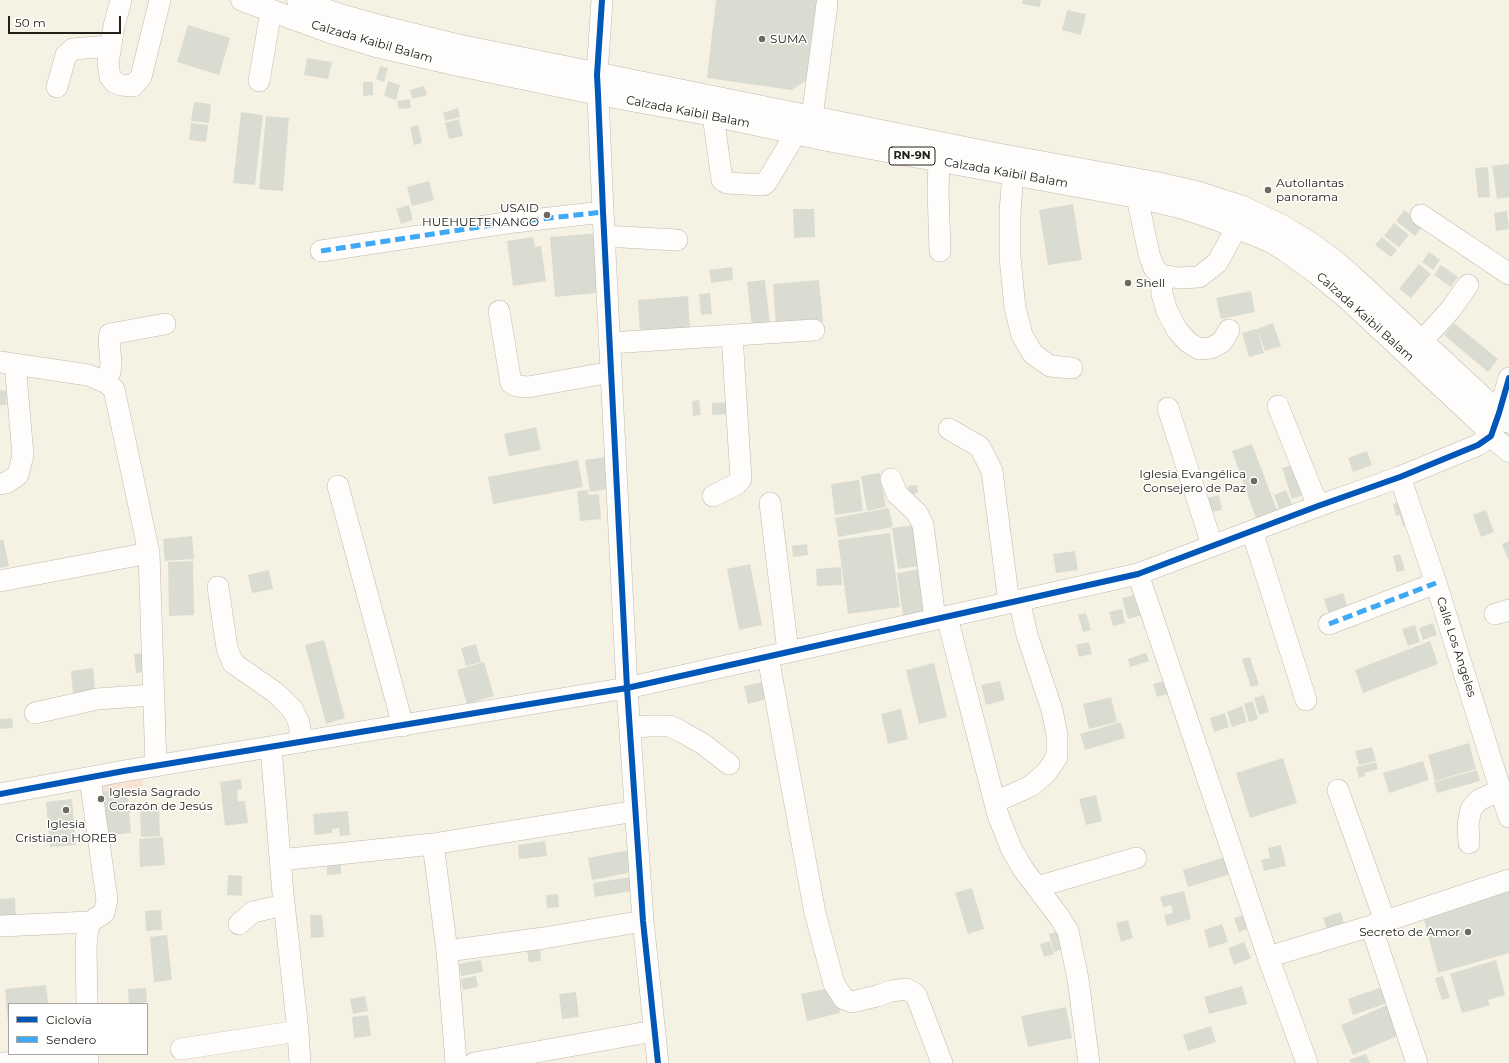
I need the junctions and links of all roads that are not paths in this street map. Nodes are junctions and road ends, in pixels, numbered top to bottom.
1 (121, 0) edge
2 (160, 0) edge
3 (242, 0) edge
4 (298, 0) edge
5 (602, 0) edge
6 (827, 4) dead end
7 (271, 11) junction
8 (110, 46) junction
9 (259, 81) dead end
10 (598, 84) junction
11 (57, 87) dead end
12 (713, 116) junction
13 (812, 117) junction
14 (796, 133) junction
15 (938, 161) junction
16 (1013, 174) junction
17 (1137, 197) junction
18 (603, 212) junction
19 (1421, 215) dead end
20 (1237, 227) junction
21 (604, 236) junction
22 (677, 240) dead end
23 (321, 251) dead end
24 (940, 251) dead end
25 (1509, 274) edge
26 (1161, 275) junction
27 (1468, 286) dead end
28 (499, 311) dead end
29 (165, 324) dead end
30 (814, 330) dead end
31 (1229, 330) dead end
32 (732, 336) junction
33 (1422, 341) junction
34 (609, 343) junction
35 (8, 363) edge
36 (1072, 368) dead end
37 (611, 372) junction
38 (1508, 381) edge
39 (105, 382) junction
40 (1278, 406) dead end
41 (1168, 408) dead end
42 (1504, 418) edge
43 (949, 429) dead end
44 (1491, 436) junction
45 (1509, 451) edge
46 (1400, 478) junction
47 (891, 480) dead end
48 (0, 484) edge
49 (338, 486) dead end
50 (713, 496) dead end
51 (770, 503) dead end
52 (1318, 506) junction
53 (1252, 531) junction
54 (1212, 545) junction
55 (149, 553) junction
56 (1138, 574) junction
57 (0, 581) edge
58 (1436, 584) junction
59 (218, 587) dead end
60 (1014, 602) junction
61 (941, 618) junction
62 (1329, 624) dead end
63 (788, 652) junction
64 (768, 657) junction
65 (627, 688) junction
66 (153, 695) junction
67 (1306, 700) dead end
68 (35, 713) dead end
69 (403, 726) junction
70 (630, 728) junction
71 (302, 742) junction
72 (271, 748) junction
73 (729, 764) dead end
74 (156, 766) junction
75 (90, 778) junction
76 (1338, 790) dead end
77 (1502, 792) junction
78 (0, 794) edge
79 (994, 802) junction
80 (636, 811) junction
81 (1509, 816) edge
82 (1469, 843) dead end
83 (433, 844) junction
84 (1136, 858) dead end
85 (280, 860) junction
86 (1509, 880) edge
87 (1037, 887) junction
88 (284, 906) junction
89 (643, 921) junction
90 (90, 922) junction
91 (239, 924) dead end
92 (1378, 924) junction
93 (0, 926) edge
94 (447, 951) junction
95 (1268, 957) junction
96 (87, 1003) edge
97 (298, 1031) junction
98 (654, 1031) junction
99 (181, 1049) dead end
100 (88, 1059) edge
101 (505, 1061) edge
102 (3, 1063) edge
103 (300, 1063) edge
104 (456, 1063) edge
105 (474, 1063) edge
106 (658, 1063) edge
107 (942, 1063) edge
108 (1089, 1063) edge
109 (1307, 1063) edge
110 (1417, 1063) edge

1 - 8 street
2 - 8 street
3 - 7 main road, Calzada Kaibil Balam / RN-9N
4 - 10 main road, Calzada Kaibil Balam / RN-9N
5 - 10 street
6 - 13 street
7 - 9 street
7 - 10 main road, Calzada Kaibil Balam / RN-9N
8 - 11 street
10 - 12 main road, Calzada Kaibil Balam / RN-9N
10 - 13 main road, Calzada Kaibil Balam / RN-9N
10 - 18 street
12 - 14 main road, Calzada Kaibil Balam / RN-9N
12 - 14 street
13 - 33 main road, Calzada Kaibil Balam / RN-9N
14 - 15 main road, Calzada Kaibil Balam / RN-9N
15 - 16 main road, Calzada Kaibil Balam / RN-9N
15 - 24 street
16 - 17 main road, Calzada Kaibil Balam / RN-9N
16 - 36 street
17 - 20 main road, Calzada Kaibil Balam / RN-9N
17 - 26 street
18 - 21 street
18 - 23 street
19 - 25 street
20 - 26 street
20 - 44 main road, Calzada Kaibil Balam / RN-9N
21 - 22 street
21 - 34 street
26 - 31 street
27 - 33 street
28 - 37 street
29 - 39 street
30 - 32 street
32 - 34 street
32 - 50 street
33 - 42 main road, Calzada Kaibil Balam / RN-9N
34 - 37 street
35 - 39 street
35 - 48 street
37 - 65 street
38 - 42 street
39 - 55 street
40 - 52 street
41 - 54 street
42 - 44 street
43 - 60 street
44 - 45 main road, Calzada Kaibil Balam / RN-9N
44 - 46 street
46 - 52 street
46 - 58 street, Calle Los Angeles
47 - 61 street
49 - 69 street
51 - 63 street
52 - 53 street
53 - 54 street
53 - 67 street
54 - 56 street
55 - 57 street
55 - 66 street
56 - 60 street
56 - 95 street
58 - 62 street
58 - 77 street, Calle Los Angeles
59 - 71 street
60 - 61 street
60 - 79 street
61 - 63 street
61 - 79 street
63 - 64 street
64 - 65 street
64 - 107 street
65 - 69 street
65 - 70 street
66 - 68 street
66 - 74 street
69 - 71 street
70 - 73 street
70 - 80 street
71 - 72 street
72 - 74 street
72 - 85 street
74 - 75 street
75 - 78 street
75 - 90 street
76 - 92 street
77 - 81 street, Calle Los Angeles
77 - 82 street
79 - 87 street
80 - 83 street
80 - 89 street
83 - 85 street
83 - 94 street
84 - 87 street
85 - 88 street
86 - 92 street
87 - 108 street
88 - 91 street
88 - 97 street
89 - 94 street
89 - 98 street
90 - 93 street
90 - 96 street
92 - 95 street
92 - 110 street
94 - 104 street
95 - 109 street
97 - 99 street
97 - 103 street
98 - 101 street
98 - 106 street
100 - 102 street
101 - 105 street

